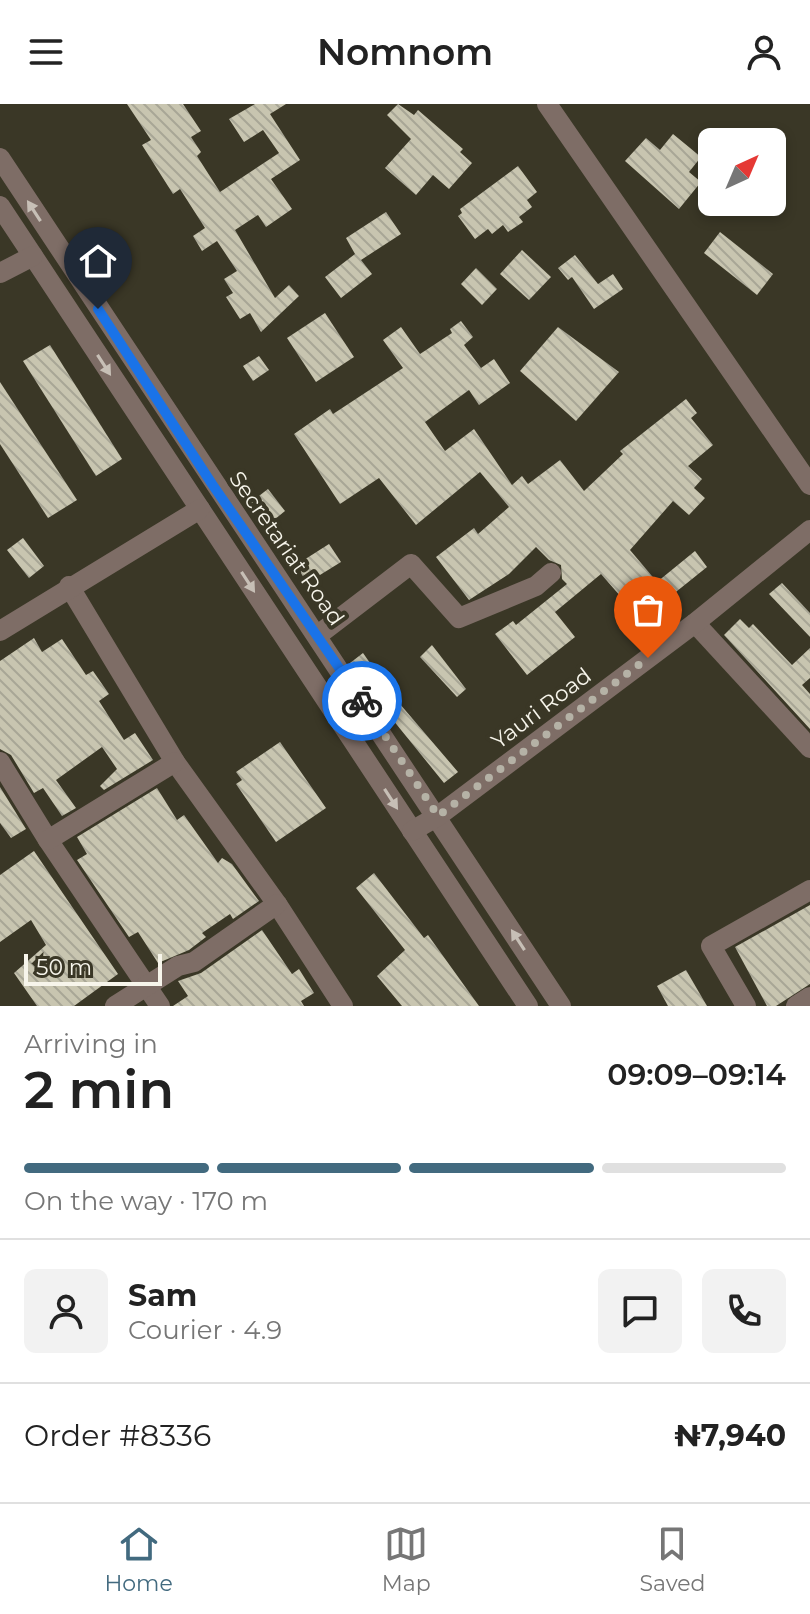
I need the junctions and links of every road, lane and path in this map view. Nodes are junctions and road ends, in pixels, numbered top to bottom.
1 (547, 104) edge
2 (0, 158) edge
3 (0, 206) edge
4 (33, 256) junction
5 (0, 273) edge
6 (810, 485) edge
7 (200, 509) junction
8 (810, 530) edge
9 (551, 573) dead end
10 (69, 586) junction
11 (695, 623) junction
12 (0, 631) edge
13 (318, 635) junction
14 (810, 748) edge
15 (0, 762) edge
16 (175, 762) junction
17 (438, 816) junction
18 (412, 831) junction
19 (48, 840) junction
20 (810, 890) edge
21 (277, 904) junction
22 (146, 985) junction
23 (810, 997) edge
24 (115, 1006) edge
25 (160, 1006) edge
26 (343, 1006) edge
27 (528, 1006) edge
28 (561, 1006) edge
29 (746, 1006) edge
30 (796, 1006) edge

1 - 6 street
13 -> 2 street, Secretariat Road
3 - 4 street
4 - 5 street
4 -> 7 street
7 - 10 street
7 -> 18 street
8 - 11 street, Yauri Road
9 - 13 street
10 - 12 street
10 - 16 street
11 - 14 street
11 - 17 street, Yauri Road
13 - 17 street, Secretariat Road
15 - 19 street
16 - 19 street
16 - 21 street
17 - 18 street, Yauri Road
28 -> 17 street, Secretariat Road
18 - 27 street
19 - 22 street
20 - 29 street
21 - 22 street
21 - 26 street
22 - 24 street
22 - 25 street
23 - 30 street

